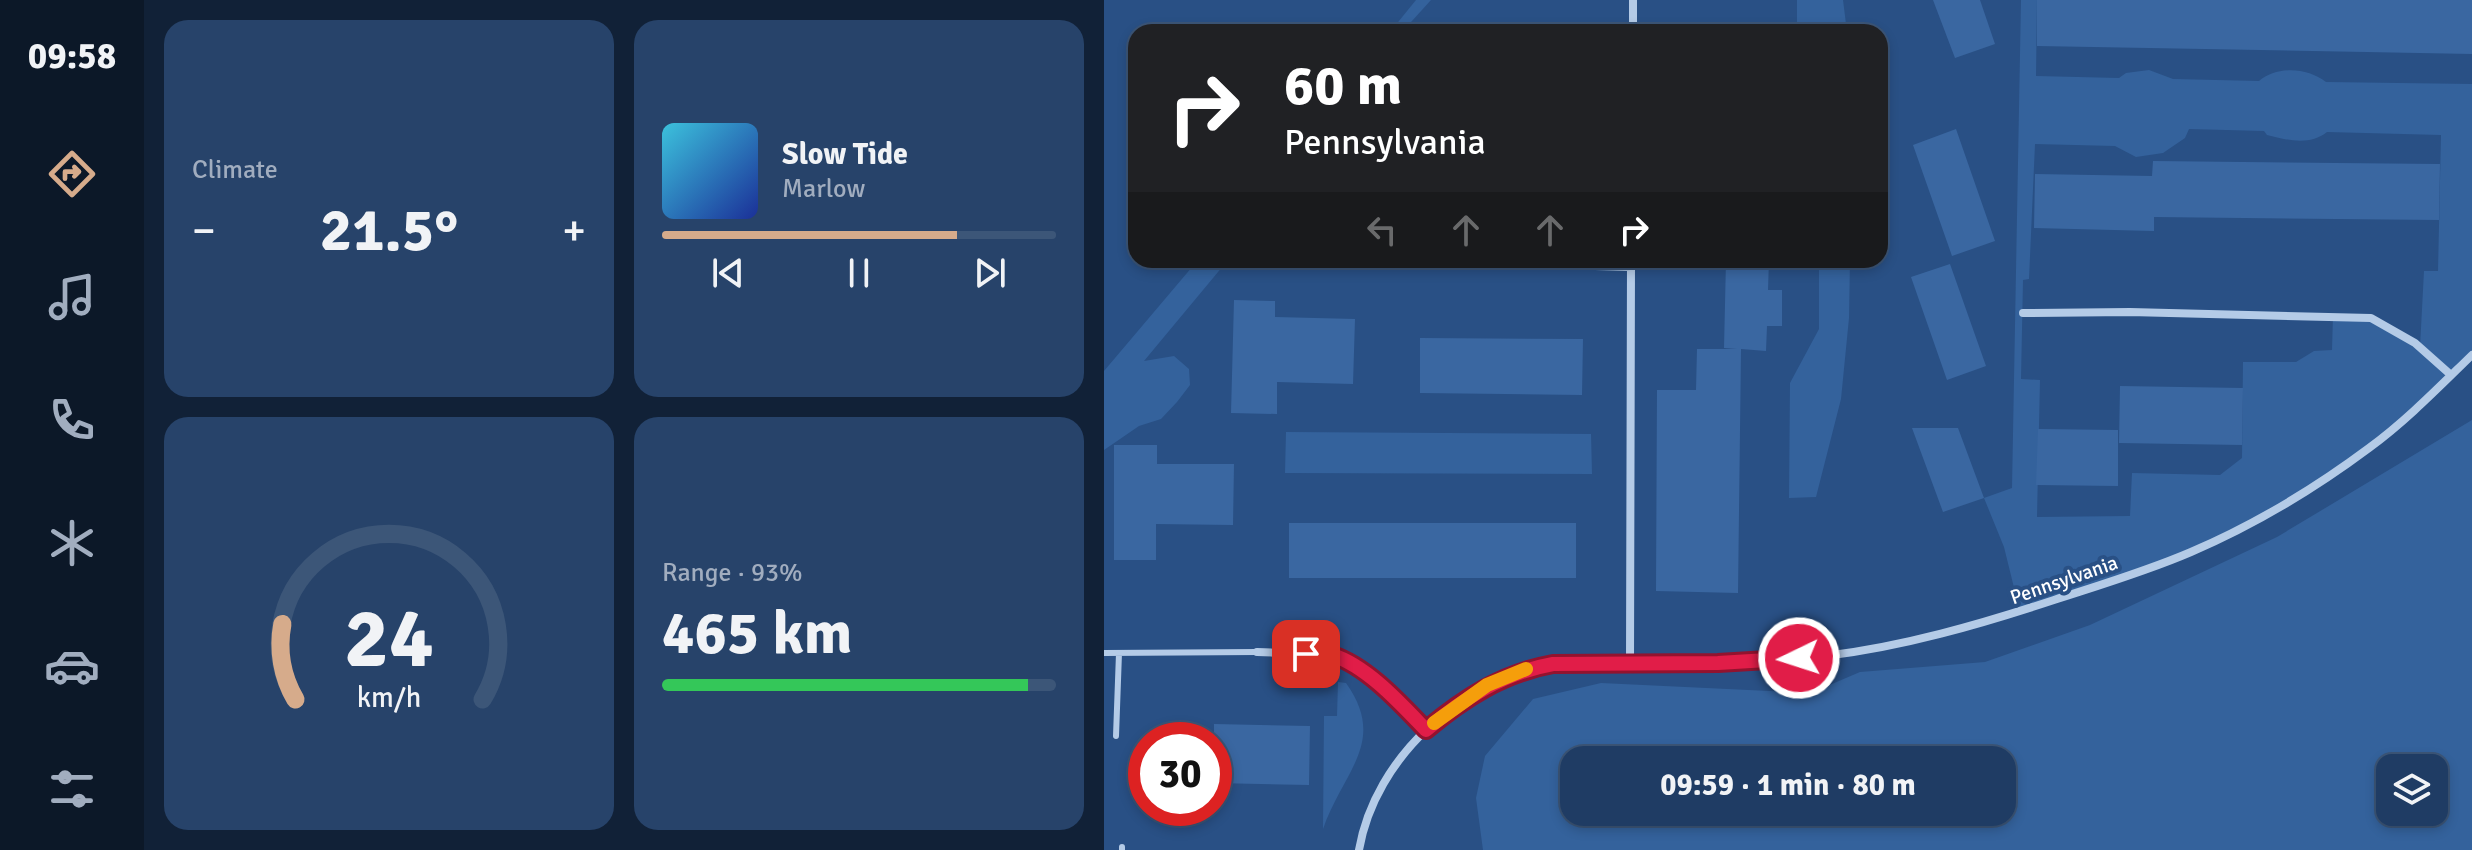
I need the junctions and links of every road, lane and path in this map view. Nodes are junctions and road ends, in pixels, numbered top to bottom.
1 (1633, 0) edge
2 (1633, 24) edge
3 (1631, 268) edge
4 (2023, 313) dead end
5 (2472, 355) edge
6 (2451, 375) junction
7 (1257, 652) joint
8 (1104, 653) edge
9 (1119, 653) junction
10 (1630, 664) junction
11 (1426, 730) junction
12 (1116, 736) dead end
13 (1359, 850) edge

1 - 2 street
3 - 10 street
4 - 6 street
5 - 6 street, Pennsylvania
6 - 10 street, Pennsylvania
7 - 9 lane
7 - 11 street
8 - 9 lane
9 - 12 lane
10 - 11 street, Pennsylvania
11 - 13 street, Pennsylvania

